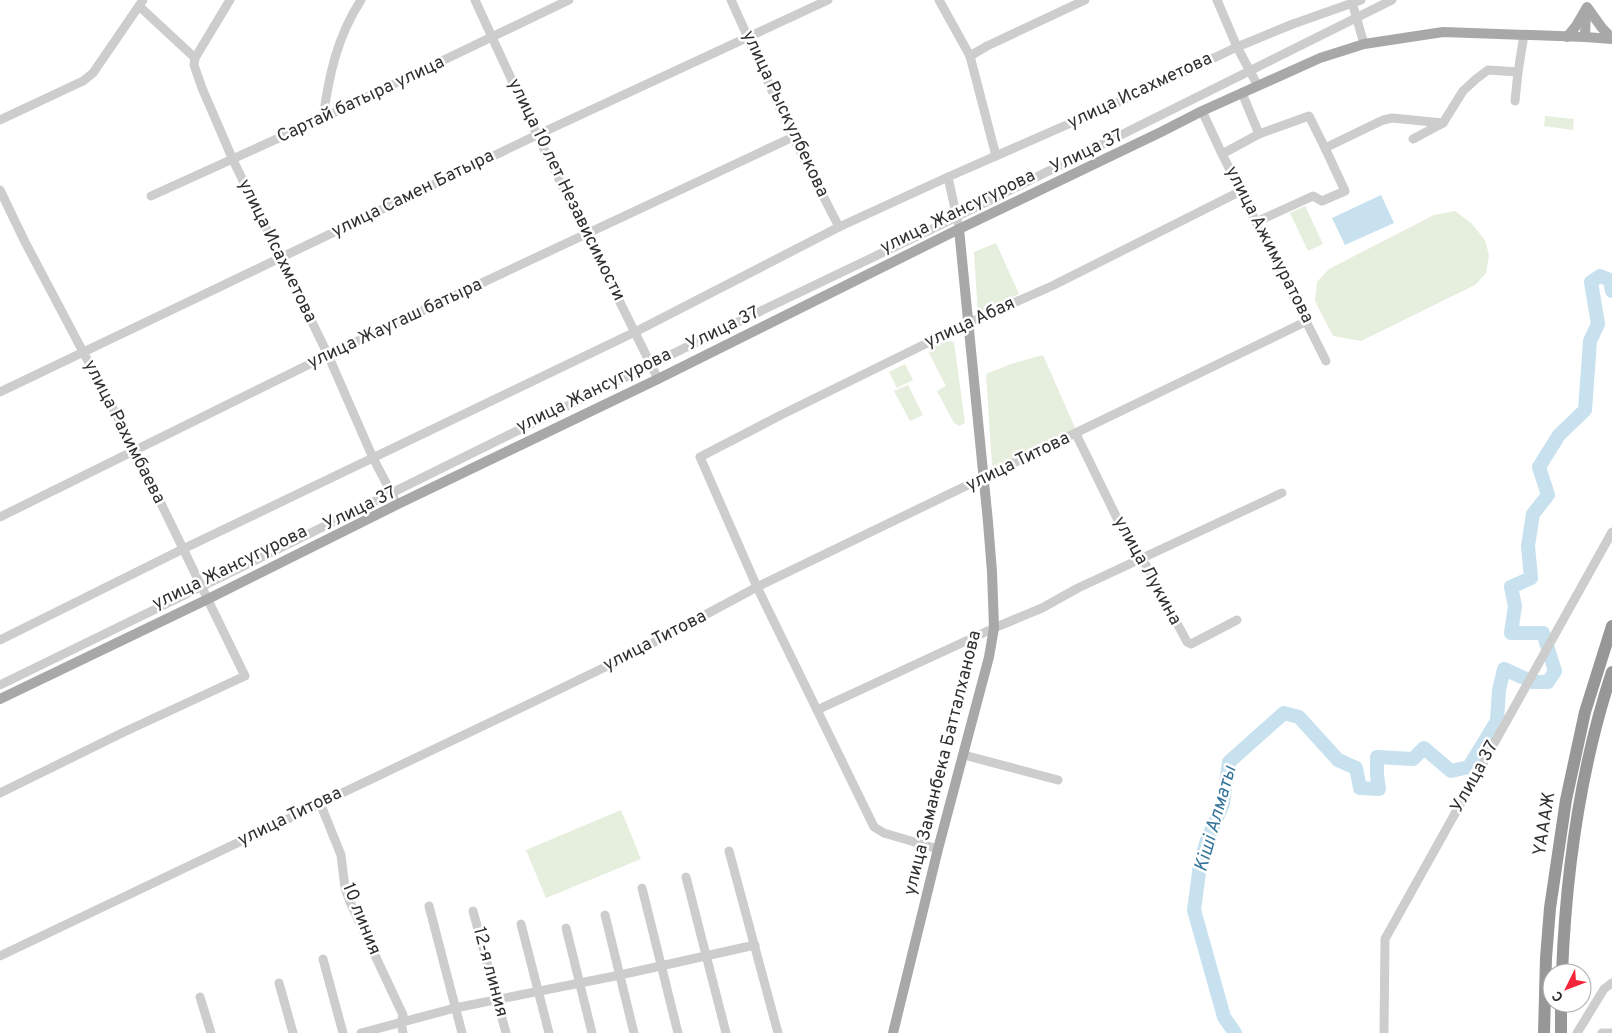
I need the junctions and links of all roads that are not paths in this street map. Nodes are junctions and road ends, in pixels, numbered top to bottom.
1 (230, 0) edge
2 (361, 0) edge
3 (475, 0) edge
4 (569, 0) edge
5 (731, 0) edge
6 (828, 0) edge
7 (939, 0) edge
8 (1085, 0) edge
9 (1216, 0) edge
10 (1392, 0) edge
11 (1357, 1) edge
12 (141, 3) edge
13 (1587, 3) edge
14 (1524, 34) junction
15 (491, 36) junction
16 (1567, 36) junction
17 (1585, 37) junction
18 (749, 38) junction
19 (1612, 39) edge
20 (1364, 44) junction
21 (1237, 47) junction
22 (970, 56) junction
23 (195, 58) junction
24 (1518, 72) junction
25 (1258, 86) junction
26 (1242, 93) junction
27 (1515, 101) dead end
28 (1202, 111) junction
29 (323, 118) junction
30 (0, 120) edge
31 (1442, 123) junction
32 (537, 134) junction
33 (1259, 134) junction
34 (793, 137) junction
35 (1413, 139) dead end
36 (1325, 148) junction
37 (1222, 154) junction
38 (996, 156) junction
39 (232, 160) junction
40 (948, 177) junction
41 (0, 190) edge
42 (1241, 191) junction
43 (151, 196) dead end
44 (1256, 222) junction
45 (839, 227) junction
46 (959, 229) junction
47 (587, 233) junction
48 (281, 257) junction
49 (1307, 322) junction
50 (968, 323) junction
51 (636, 332) junction
52 (84, 353) junction
53 (328, 355) junction
54 (1326, 361) dead end
55 (658, 379) junction
56 (0, 392) edge
57 (1076, 434) junction
58 (135, 450) junction
59 (373, 458) junction
60 (984, 479) junction
61 (1282, 493) dead end
62 (398, 504) junction
63 (0, 517) edge
64 (1612, 532) edge
65 (183, 549) junction
66 (1140, 559) junction
67 (757, 587) junction
68 (208, 598) junction
69 (1237, 620) dead end
70 (1612, 626) edge
71 (994, 628) junction
72 (0, 640) edge
73 (1612, 672) edge
74 (0, 685) edge
75 (0, 699) edge
76 (817, 710) junction
77 (964, 755) junction
78 (1058, 780) dead end
79 (0, 793) edge
80 (320, 803) junction
81 (938, 849) junction
82 (729, 851) dead end
83 (686, 877) dead end
84 (642, 888) dead end
85 (428, 906) dead end
86 (473, 911) dead end
87 (605, 915) dead end
88 (522, 924) dead end
89 (566, 928) dead end
90 (755, 946) junction
91 (0, 956) edge
92 (706, 956) junction
93 (323, 959) dead end
94 (1562, 963) edge
95 (662, 966) junction
96 (620, 975) junction
97 (580, 982) junction
98 (279, 983) dead end
99 (1612, 983) edge
100 (538, 992) junction
101 (200, 997) dead end
102 (498, 999) junction
103 (455, 1008) junction
104 (1561, 1013) edge
105 (401, 1022) junction
106 (211, 1033) edge
107 (293, 1033) edge
108 (343, 1033) edge
109 (361, 1033) edge
110 (404, 1033) edge
111 (462, 1033) edge
112 (506, 1033) edge
113 (549, 1033) edge
114 (592, 1033) edge
115 (634, 1033) edge
116 (678, 1033) edge
117 (726, 1033) edge
118 (778, 1033) edge
119 (893, 1033) edge
120 (1384, 1033) edge
121 (1544, 1033) edge
122 (1561, 1033) edge
123 (1577, 1033) edge
124 (1602, 1033) edge
125 (1612, 1033) edge

1 - 23 street
2 - 29 street
3 - 15 street, улица 10 лет Независимости
4 - 15 street, Сартай батыра улица
5 - 18 street, улица Рыскулбекова
6 - 18 street, улица Самен Батыра
7 - 22 street
8 - 22 street
9 - 21 street
10 - 74 street, Улица 37
11 - 20 street
11 - 21 street, улица Исахметова
12 - 23 street
12 - 30 street
13 - 16 main road
13 - 17 main road
13 - 19 main road
14 - 16 main road, улица Жансугурова
14 - 20 main road, улица Жансугурова
14 - 24 street
15 - 29 street, Сартай батыра улица
15 - 32 street, улица 10 лет Независимости
16 - 17 main road, улица Жансугурова
17 - 19 main road, улица Жансугурова
18 - 32 street, улица Самен Батыра
18 - 34 street, улица Рыскулбекова
20 - 25 main road, улица Жансугурова
21 - 25 street
21 - 38 street, улица Исахметова
22 - 38 street
23 - 39 street, улица Исахметова
24 - 27 street
24 - 31 street
25 - 26 main road, улица Жансугурова
26 - 28 main road, улица Жансугурова
26 - 33 street
28 - 37 street
28 - 46 main road, улица Жансугурова
29 - 39 street, Сартай батыра улица
31 - 35 street
31 - 36 street
32 - 47 street, улица 10 лет Независимости
32 - 48 street, улица Самен Батыра
33 - 36 street, улица Ажимуратова
33 - 37 street, улица Ажимуратова
34 - 45 street, улица Рыскулбекова
34 - 47 street, улица Жаугаш батыра
36 - 44 street
37 - 42 street, улица Ажимуратова
38 - 40 street, улица Исахметова
39 - 43 street, Сартай батыра улица
39 - 48 street, улица Исахметова
40 - 45 street, улица Исахметова
40 - 46 street
41 - 52 street, улица Рахимбаева
42 - 44 street, улица Ажимуратова
42 - 50 street, улица Абая
44 - 49 street, улица Ажимуратова
45 - 51 street, улица Исахметова
46 - 50 main road, улица Заманбека Батталханова
46 - 55 main road, улица Жансугурова
47 - 51 street, улица 10 лет Независимости
47 - 53 street, улица Жаугаш батыра
48 - 52 street, улица Самен Батыра
48 - 53 street, улица Исахметова
49 - 54 street, улица Ажимуратова
49 - 57 street, улица Титова
50 - 60 main road, улица Заманбека Батталханова
50 - 67 street, улица Абая
51 - 55 street, улица 10 лет Независимости
51 - 59 street, улица Исахметова
52 - 56 street, улица Самен Батыра
52 - 58 street, улица Рахимбаева
53 - 58 street, улица Жаугаш батыра
53 - 59 street, улица Исахметова
55 - 62 main road, улица Жансугурова
57 - 60 street, улица Титова
57 - 66 street, улица Лукина
58 - 63 street, улица Жаугаш батыра
58 - 65 street, улица Рахимбаева
59 - 62 street, улица Исахметова
59 - 65 street, улица Исахметова
60 - 67 street, улица Титова
60 - 71 main road, улица Заманбека Батталханова
61 - 66 street
62 - 68 main road, улица Жансугурова
64 - 120 street, Улица 37
65 - 68 street, улица Рахимбаева
65 - 72 street, улица Исахметова
66 - 69 street, улица Лукина
66 - 71 street
67 - 76 street
67 - 80 street, улица Титова
68 - 75 main road, улица Жансугурова
68 - 79 street, улица Рахимбаева
70 - 121 highway, ҮАААЖ
71 - 76 street
71 - 77 main road, улица Заманбека Батталханова
73 - 94 highway, ҮАААЖ
76 - 81 street
77 - 78 street
77 - 81 main road, улица Заманбека Батталханова
80 - 91 street, улица Титова
80 - 105 street, 10 линия
81 - 119 main road, улица Заманбека Батталханова
82 - 90 street
83 - 92 street
84 - 95 street
85 - 103 street
86 - 102 street, 12-я линия
87 - 96 street
88 - 100 street
89 - 97 street
90 - 92 street
90 - 118 street
92 - 95 street
92 - 117 street
93 - 108 street
95 - 96 street
95 - 116 street
96 - 97 street
96 - 115 street
97 - 100 street
97 - 114 street
98 - 107 street
99 - 123 street
100 - 102 street
100 - 113 street
101 - 106 street
102 - 103 street
102 - 112 street, 12-я линия
103 - 105 street
103 - 111 street
104 - 122 highway
105 - 109 street
105 - 110 street, 10 линия
124 - 125 street

